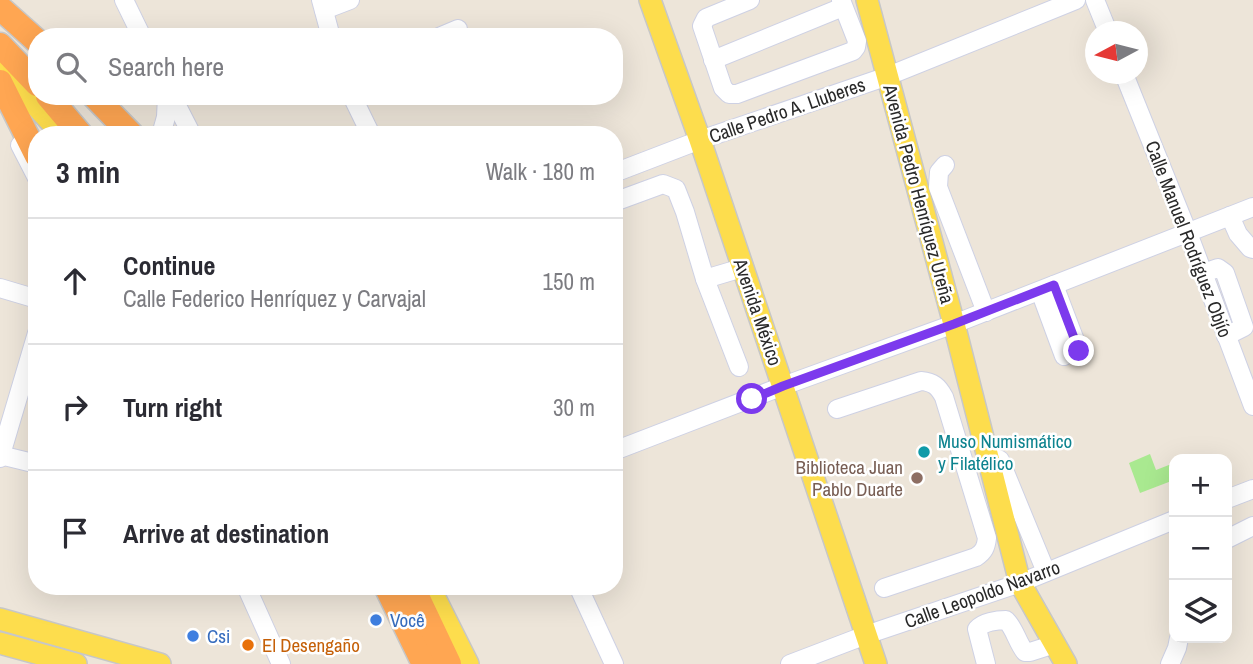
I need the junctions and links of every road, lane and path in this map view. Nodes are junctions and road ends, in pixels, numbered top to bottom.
1 (124, 0) edge
2 (350, 0) edge
3 (650, 0) edge
4 (750, 0) edge
5 (867, 0) edge
6 (1076, 0) edge
7 (1095, 0) edge
8 (842, 4) edge
9 (323, 5) edge
10 (0, 8) edge
11 (1104, 21) edge
12 (138, 28) edge
13 (329, 28) edge
14 (28, 35) edge
15 (28, 41) edge
16 (0, 45) edge
17 (713, 60) junction
18 (0, 67) edge
19 (28, 75) edge
20 (888, 76) junction
21 (0, 82) edge
22 (1128, 84) edge
23 (28, 97) edge
24 (0, 104) edge
25 (35, 105) edge
26 (56, 105) edge
27 (87, 105) edge
28 (103, 105) edge
29 (167, 105) edge
30 (177, 105) edge
31 (356, 105) edge
32 (55, 126) edge
33 (73, 126) edge
34 (106, 126) edge
35 (123, 126) edge
36 (164, 126) edge
37 (187, 126) edge
38 (366, 126) edge
39 (28, 138) edge
40 (700, 140) junction
41 (28, 160) edge
42 (623, 170) edge
43 (941, 178) junction
44 (915, 179) junction
45 (623, 199) edge
46 (922, 205) junction
47 (1253, 207) edge
48 (1230, 216) junction
49 (1188, 233) junction
50 (1253, 249) edge
51 (742, 268) junction
52 (1203, 273) junction
53 (705, 279) junction
54 (0, 288) edge
55 (1047, 288) junction
56 (28, 296) edge
57 (986, 312) junction
58 (954, 324) junction
59 (1249, 326) edge
60 (1226, 336) junction
61 (1072, 353) dead end
62 (28, 363) edge
63 (739, 367) dead end
64 (967, 377) junction
65 (783, 386) junction
66 (939, 387) junction
67 (1253, 406) edge
68 (836, 409) dead end
69 (623, 448) edge
70 (987, 454) junction
71 (0, 456) edge
72 (28, 462) edge
73 (1253, 489) edge
74 (1232, 497) edge
75 (1169, 522) edge
76 (1253, 526) edge
77 (1232, 536) edge
78 (1033, 539) junction
79 (986, 547) junction
80 (1011, 547) junction
81 (1046, 572) junction
82 (1020, 583) junction
83 (884, 588) dead end
84 (253, 595) edge
85 (380, 595) edge
86 (390, 595) edge
87 (416, 595) edge
88 (434, 595) edge
89 (582, 595) edge
90 (0, 619) edge
91 (866, 635) junction
92 (75, 640) junction
93 (0, 643) edge
94 (1178, 643) edge
95 (1055, 645) junction
96 (72, 663) edge
97 (160, 664) edge
98 (281, 664) edge
99 (411, 664) edge
100 (424, 664) edge
101 (449, 664) edge
102 (468, 664) edge
103 (614, 664) edge
104 (790, 664) edge
105 (876, 664) edge
106 (986, 664) edge
107 (1066, 664) edge
108 (1170, 664) edge

1 - 12 street
2 - 9 street
3 - 40 main road, Avenida México
4 - 17 street
5 - 20 main road, Avenida Pedro Henríquez Ureña
6 - 20 street, Calle Pedro A. Lluberes
7 - 11 street
8 - 17 street
8 - 17 street
9 - 13 street
10 - 14 highway, bridge
10 - 15 highway, bridge
16 - 19 highway
18 - 23 main road
20 - 40 street, Calle Pedro A. Lluberes
20 - 44 main road, Avenida Pedro Henríquez Ureña
21 - 39 highway
22 - 49 street, Calle Manuel Rodríguez Objío
24 - 41 street
25 - 32 main road
26 - 33 highway
27 - 34 highway
28 - 35 highway
29 - 36 street
30 - 37 street
31 - 38 street
40 - 42 street, Calle Pedro A. Lluberes
40 - 51 main road, Avenida México
43 - 44 street
43 - 46 street
43 - 57 street
44 - 46 main road, Avenida Pedro Henríquez Ureña
45 - 53 street
46 - 58 main road, Avenida Pedro Henríquez Ureña
47 - 48 street
48 - 49 street
48 - 50 street
49 - 52 street, Calle Manuel Rodríguez Objío
49 - 55 street
51 - 53 street
51 - 65 main road, Avenida México
52 - 59 street
52 - 60 street, Calle Manuel Rodríguez Objío
53 - 63 street
54 - 56 street
55 - 57 street
55 - 61 street
57 - 58 street
58 - 64 main road, Avenida Pedro Henríquez Ureña
58 - 65 street
59 - 60 street
60 - 67 street, Calle Manuel Rodríguez Objío
62 - 71 street
64 - 66 street
64 - 70 main road, Avenida Pedro Henríquez Ureña
65 - 69 street
65 - 91 main road, Avenida México
66 - 68 street
66 - 79 street
70 - 78 street
70 - 80 main road, Avenida Pedro Henríquez Ureña
71 - 72 street
73 - 74 street
75 - 81 street, Calle Leopoldo Navarro
76 - 77 street
78 - 80 street
78 - 81 street
79 - 80 street
79 - 83 street
80 - 82 main road, Avenida Pedro Henríquez Ureña
81 - 82 street, Calle Leopoldo Navarro
82 - 91 street, Calle Leopoldo Navarro
82 - 95 main road, Avenida Pedro Henríquez Ureña
84 - 98 street
85 - 99 main road
86 - 100 highway
87 - 101 highway
88 - 102 main road
89 - 103 street
90 - 92 main road
91 - 104 street, Calle Leopoldo Navarro
91 - 105 main road, Avenida México
92 - 96 street
92 - 97 main road
93 - 96 main road
94 - 108 street
95 - 106 street
95 - 107 main road, Avenida Pedro Henríquez Ureña

